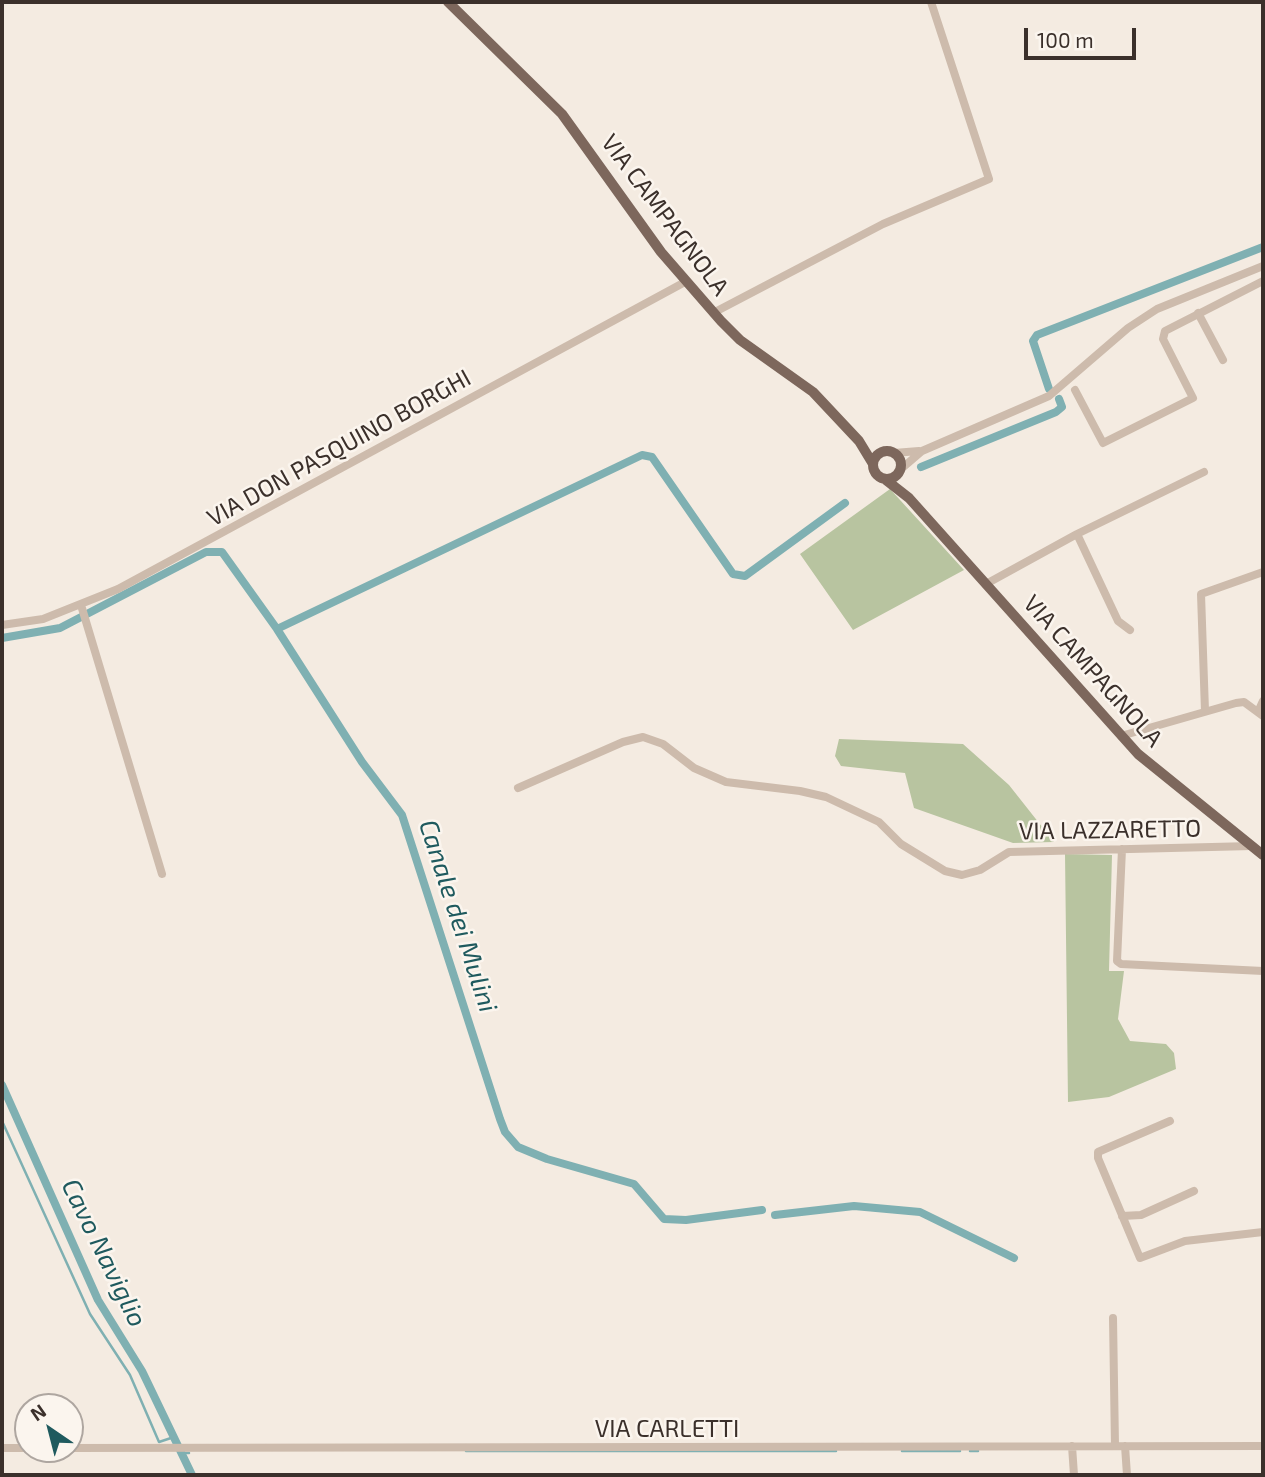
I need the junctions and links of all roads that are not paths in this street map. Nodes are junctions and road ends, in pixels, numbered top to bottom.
1 (448, 2) edge
2 (931, 2) edge
3 (1263, 266) edge
4 (685, 282) junction
5 (1263, 282) edge
6 (713, 313) junction
7 (1198, 313) junction
8 (1223, 360) dead end
9 (1076, 390) dead end
10 (859, 441) junction
11 (922, 451) junction
12 (883, 452) junction
13 (894, 453) junction
14 (873, 464) junction
15 (900, 470) junction
16 (1204, 472) dead end
17 (886, 480) junction
18 (909, 498) junction
19 (1077, 534) junction
20 (1263, 572) edge
21 (986, 584) junction
22 (83, 613) junction
23 (2, 625) edge
24 (1130, 630) dead end
25 (1263, 701) edge
26 (1205, 711) junction
27 (1261, 714) edge
28 (1121, 736) junction
29 (518, 788) dead end
30 (1252, 846) junction
31 (1122, 849) junction
32 (1263, 855) edge
33 (162, 874) dead end
34 (1263, 971) edge
35 (1170, 1121) dead end
36 (1194, 1191) dead end
37 (1122, 1216) junction
38 (1263, 1232) edge
39 (1113, 1318) dead end
40 (1072, 1446) junction
41 (1115, 1446) junction
42 (1125, 1446) junction
43 (1263, 1446) edge
44 (84, 1448) edge
45 (1074, 1475) edge
46 (1126, 1475) edge

1 - 4 main road, VIA CAMPAGNOLA
2 - 6 street
3 - 11 street
4 - 6 main road, VIA CAMPAGNOLA
4 - 22 street, VIA DON PASQUINO BORGHI
5 - 7 street
6 - 10 main road, VIA CAMPAGNOLA
7 - 8 street
7 - 9 street
10 - 12 main road, VIA CAMPAGNOLA
10 - 14 main road, VIA CAMPAGNOLA
11 - 13 street
11 - 15 street
12 - 13 main road, VIA CAMPAGNOLA
12 - 14 main road
13 - 15 main road, VIA CAMPAGNOLA
14 - 17 main road, VIA CAMPAGNOLA
15 - 17 main road
15 - 18 main road, VIA CAMPAGNOLA
16 - 19 street
17 - 18 main road, VIA CAMPAGNOLA
18 - 21 main road, VIA CAMPAGNOLA
19 - 21 street
19 - 24 street
20 - 26 street
21 - 28 main road, VIA CAMPAGNOLA
22 - 23 street, VIA DON PASQUINO BORGHI
22 - 33 street
25 - 27 street
26 - 27 street
26 - 28 street
28 - 30 main road, VIA CAMPAGNOLA
29 - 31 street, VIA LAZZARETTO
30 - 31 street, VIA LAZZARETTO
30 - 32 main road, VIA CAMPAGNOLA
31 - 34 street
35 - 37 street
36 - 37 street
37 - 38 street
39 - 41 street
40 - 41 street, VIA CARLETTI
40 - 44 street, VIA CARLETTI
40 - 45 street
41 - 42 street, VIA CARLETTI
42 - 43 street, VIA CARLETTI
42 - 46 street

